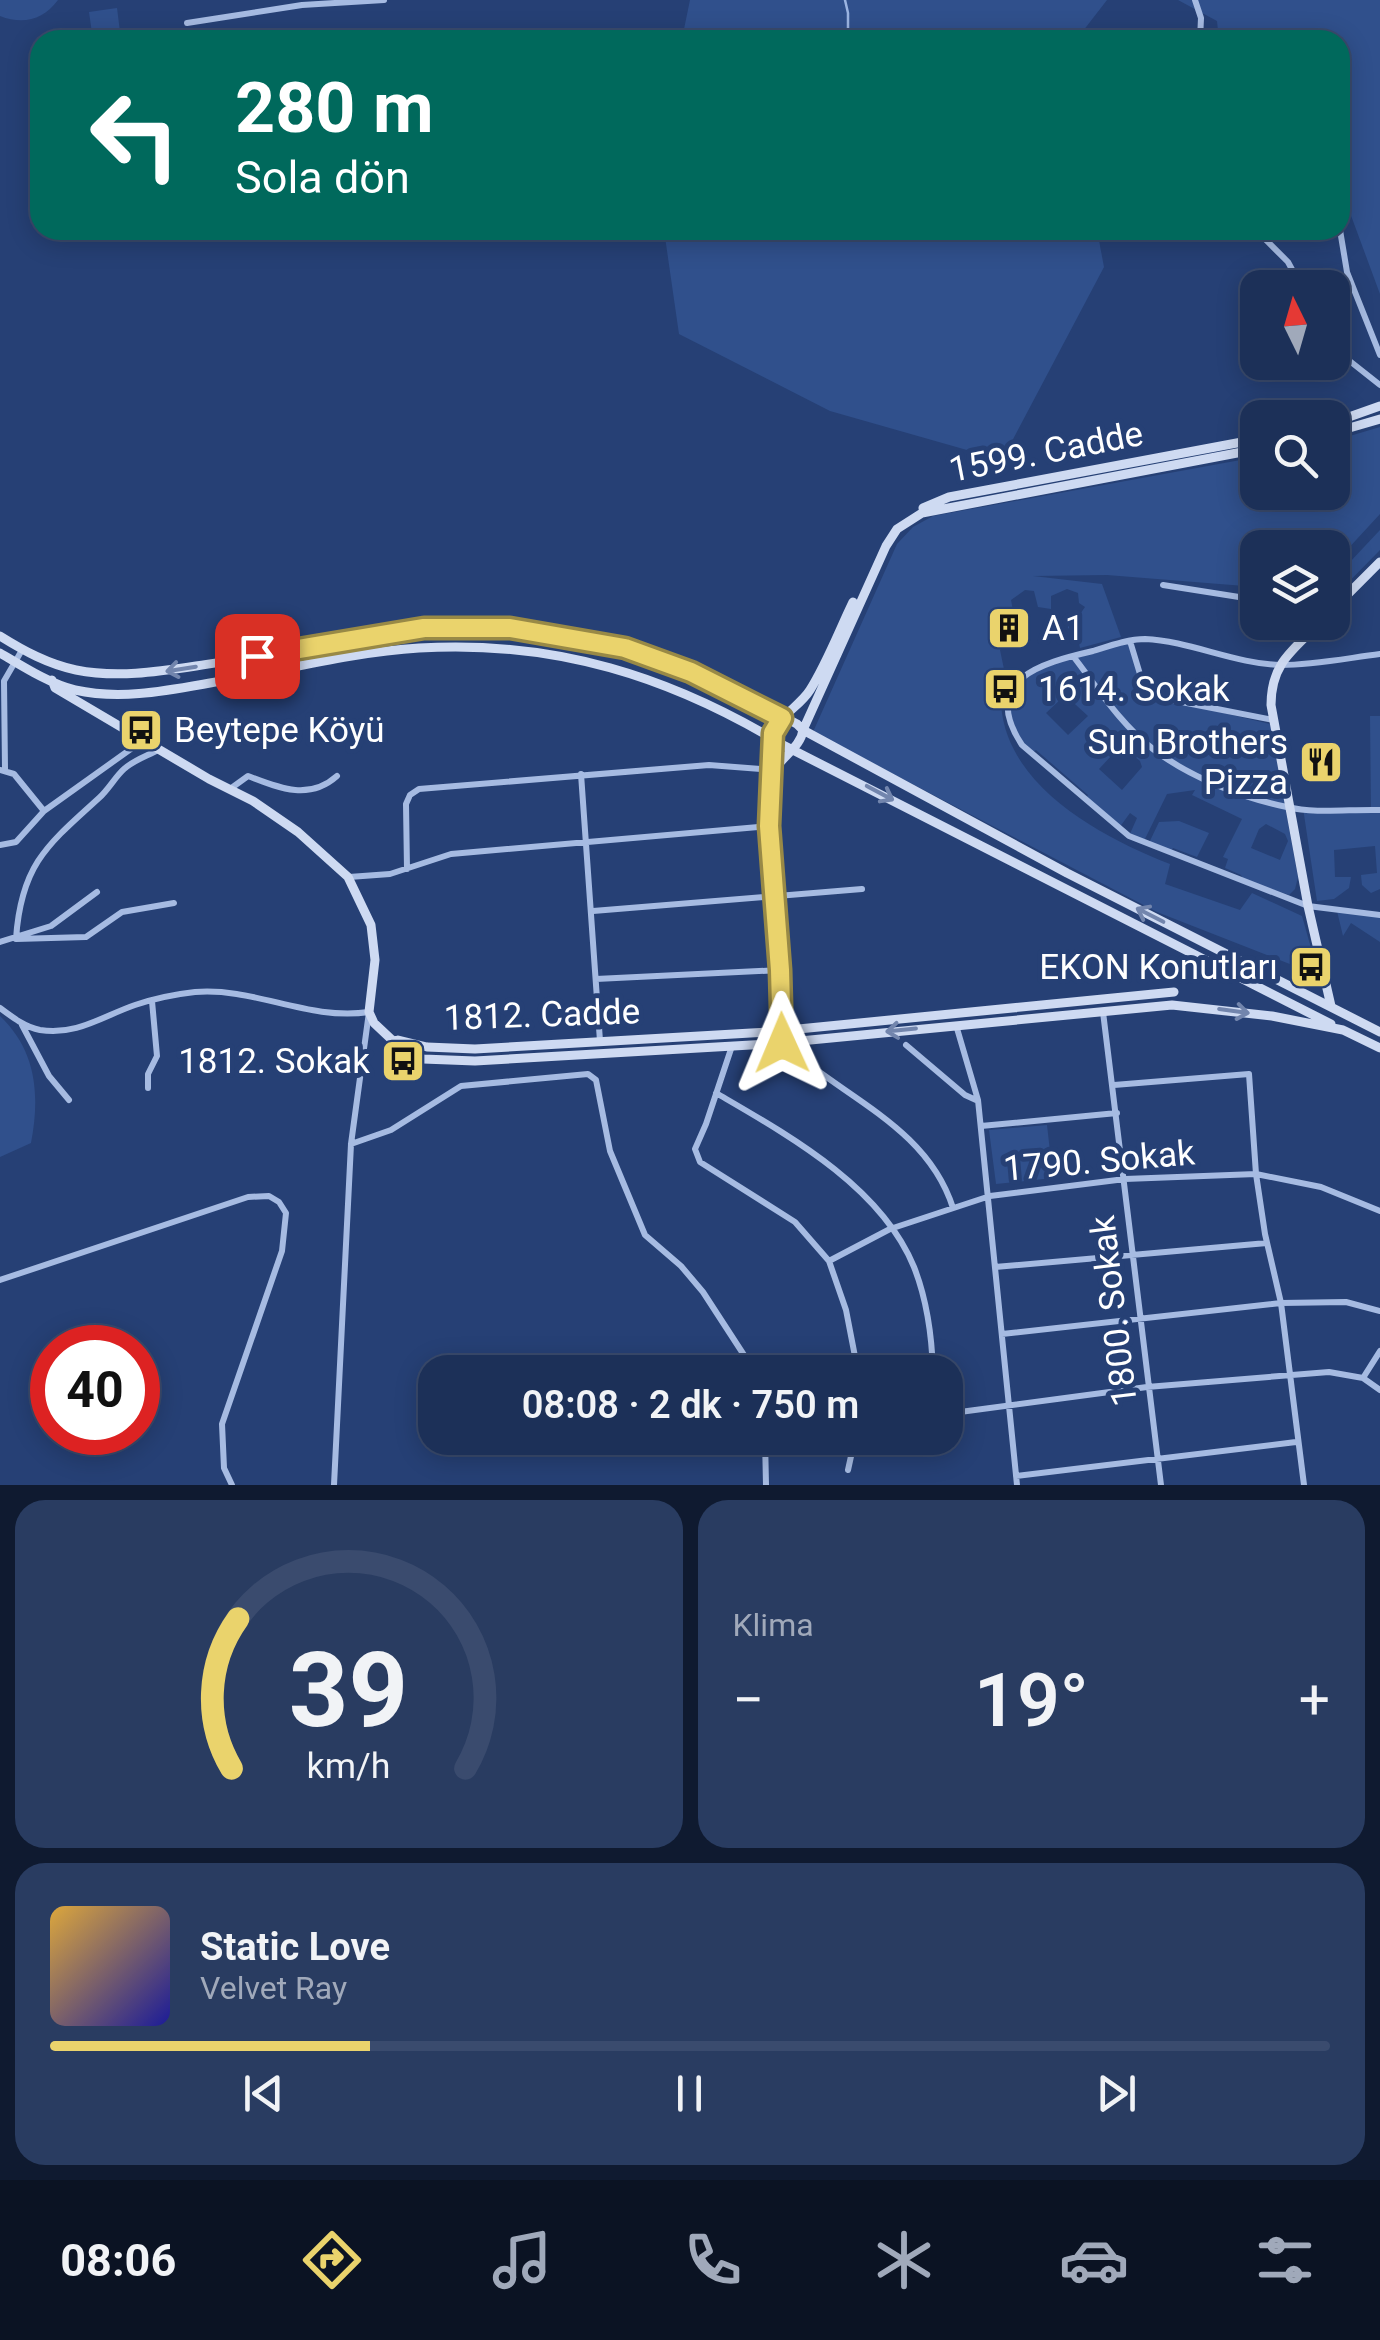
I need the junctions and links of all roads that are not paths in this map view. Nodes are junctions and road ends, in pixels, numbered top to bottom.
1 (384, 0) edge
2 (1195, 0) edge
3 (187, 23) dead end
4 (1200, 30) edge
5 (1266, 240) edge
6 (1342, 240) edge
7 (1292, 270) edge
8 (1380, 354) edge
9 (1350, 361) edge
10 (1380, 385) edge
11 (1380, 406) edge
12 (1350, 417) edge
13 (1380, 419) edge
14 (1350, 428) edge
15 (1240, 442) edge
16 (1240, 452) edge
17 (1380, 562) edge
18 (1163, 584) dead end
19 (1350, 592) edge
20 (1240, 597) edge
21 (0, 636) edge
22 (1303, 640) edge
23 (1130, 641) junction
24 (22, 650) junction
25 (0, 653) edge
26 (1380, 654) edge
27 (1073, 656) junction
28 (15, 662) junction
29 (56, 665) junction
30 (1279, 665) junction
31 (52, 680) junction
32 (782, 718) junction
33 (1273, 720) junction
34 (802, 730) junction
35 (773, 737) junction
36 (142, 740) junction
37 (794, 748) junction
38 (158, 750) junction
39 (3, 770) edge
40 (774, 770) junction
41 (582, 774) junction
42 (337, 776) dead end
43 (229, 790) junction
44 (1290, 808) junction
45 (1380, 810) edge
46 (44, 811) junction
47 (769, 826) junction
48 (586, 842) junction
49 (0, 845) edge
50 (407, 869) junction
51 (348, 878) junction
52 (862, 889) dead end
53 (97, 892) dead end
54 (774, 896) junction
55 (174, 903) dead end
56 (1308, 906) junction
57 (593, 910) junction
58 (1380, 914) edge
59 (16, 939) junction
60 (0, 942) edge
61 (780, 970) junction
62 (596, 979) junction
63 (1174, 992) dead end
64 (1101, 998) junction
65 (152, 1002) junction
66 (1331, 1006) junction
67 (0, 1008) edge
68 (370, 1012) junction
69 (1102, 1012) junction
70 (22, 1024) junction
71 (956, 1024) junction
72 (782, 1030) junction
73 (1342, 1030) junction
74 (1380, 1032) edge
75 (391, 1038) junction
76 (600, 1041) junction
77 (782, 1043) junction
78 (906, 1045) dead end
79 (732, 1046) junction
80 (1380, 1048) edge
81 (1114, 1084) junction
82 (148, 1088) dead end
83 (716, 1094) junction
84 (69, 1100) dead end
85 (978, 1100) junction
86 (1117, 1113) junction
87 (980, 1126) junction
88 (351, 1144) junction
89 (1256, 1174) junction
90 (1125, 1179) junction
91 (990, 1196) junction
92 (953, 1208) junction
93 (1380, 1210) edge
94 (890, 1229) junction
95 (1267, 1243) junction
96 (1131, 1253) junction
97 (829, 1261) junction
98 (996, 1267) junction
99 (0, 1280) edge
100 (1281, 1302) junction
101 (1380, 1311) edge
102 (1139, 1317) junction
103 (1002, 1334) junction
104 (1380, 1351) edge
105 (744, 1355) edge
106 (855, 1355) edge
107 (931, 1355) edge
108 (1288, 1376) junction
109 (1363, 1378) junction
110 (1147, 1387) junction
111 (1380, 1390) edge
112 (1008, 1406) junction
113 (963, 1412) edge
114 (1296, 1442) junction
115 (765, 1455) edge
116 (851, 1455) edge
117 (1158, 1460) junction
118 (848, 1470) dead end
119 (1017, 1481) edge
120 (232, 1485) edge
121 (334, 1485) edge
122 (766, 1485) edge
123 (1161, 1485) edge
124 (1304, 1485) edge

1 - 3 street
2 - 4 street
5 - 7 street
6 - 8 street
9 - 10 street
11 - 12 street
13 - 14 street
15 - 32 street, 1599. Cadde
16 - 34 street, 1599. Cadde
17 - 19 street
18 - 20 street
21 - 24 street
22 - 30 street
23 - 27 street
23 - 30 street
23 - 33 street
24 - 28 street
24 - 29 street
25 - 28 street
26 - 30 street
27 - 44 street
27 - 56 street
28 - 31 street
28 - 39 street
29 - 31 street
32 -> 29 street
30 - 33 street
31 - 35 street
31 - 36 street
32 - 34 street
32 - 35 street, 1599. Cadde
33 - 44 street
34 - 37 street, 1599. Cadde
66 -> 34 street
35 - 37 street
35 - 40 street
36 - 38 street
36 - 46 street
37 - 40 street, 1599. Cadde
37 -> 73 street
38 - 43 street
38 - 59 street
39 - 46 street
40 - 41 street
40 - 47 street
41 - 48 street
41 - 50 street
42 - 43 street
43 - 51 street
44 - 45 street
44 - 56 street
46 - 49 street
47 - 48 street
47 - 54 street
48 - 50 street
48 - 57 street
50 - 51 street
51 - 68 street
52 - 54 street
53 - 59 street
54 - 57 street
54 - 61 street
55 - 59 street
56 - 58 street
56 - 66 street
57 - 62 street
59 - 60 street
61 - 62 street
61 - 72 street
62 - 76 street
63 - 64 street, 1812. Cadde
64 - 69 street
64 - 72 street, 1812. Cadde
65 - 68 street
65 - 70 street
65 - 82 street
66 - 74 street
67 - 70 street
68 - 75 street
68 - 88 street
69 - 71 street, 1812. Cadde
69 -> 73 street, 1812. Cadde
69 - 81 street, 1800. Sokak
70 - 84 street
71 -> 77 street, 1812. Cadde
71 - 85 street
72 - 76 street, 1812. Cadde
72 - 77 street
73 - 80 street
75 - 76 street, 1812. Cadde
75 - 79 street, 1812. Cadde
77 - 79 street, 1812. Cadde
77 - 92 street
78 - 85 street
79 - 83 street
81 - 86 street, 1800. Sokak
81 - 89 street
83 - 94 street
83 - 97 street
85 - 87 street
86 - 87 street
86 - 90 street, 1800. Sokak
87 - 91 street
88 - 105 street
88 - 121 street
89 - 90 street, 1790. Sokak
89 - 93 street, 1790. Sokak
89 - 95 street
90 - 91 street, 1790. Sokak
90 - 96 street, 1800. Sokak
91 - 92 street, 1790. Sokak
91 - 98 street
92 - 94 street, 1790. Sokak
94 - 97 street, 1790. Sokak
94 - 107 street
95 - 96 street
95 - 100 street
96 - 98 street
96 - 102 street, 1800. Sokak
97 - 106 street
98 - 103 street
99 - 120 street
100 - 101 street
100 - 102 street
100 - 108 street
102 - 103 street
102 - 110 street, 1800. Sokak
103 - 112 street
104 - 109 street
108 - 109 street
108 - 110 street
108 - 114 street
109 - 111 street
110 - 112 street
110 - 117 street, 1800. Sokak
112 - 113 street
112 - 119 street
114 - 117 street
114 - 124 street
115 - 122 street
116 - 118 street
117 - 119 street
117 - 123 street, 1800. Sokak

